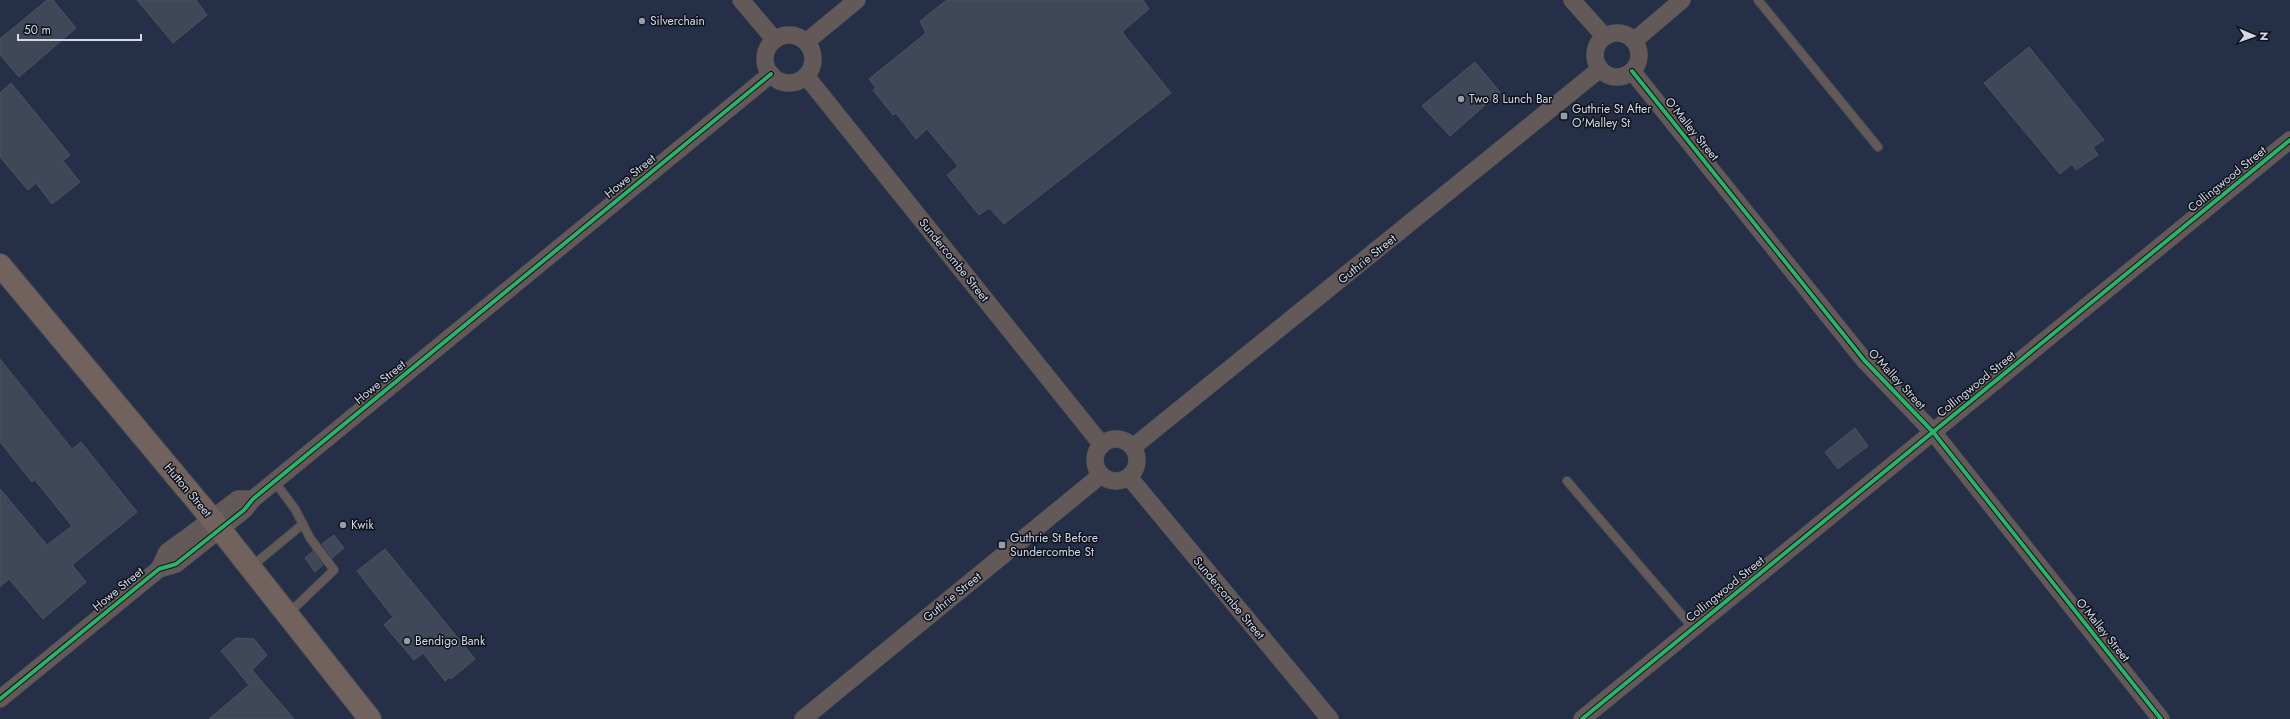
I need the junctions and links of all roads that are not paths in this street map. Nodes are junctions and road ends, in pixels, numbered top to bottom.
1 (742, 0) edge
2 (857, 0) edge
3 (1572, 0) edge
4 (1682, 0) edge
5 (1759, 1) edge
6 (1605, 37) junction
7 (774, 40) junction
8 (1634, 41) junction
9 (806, 42) junction
10 (1600, 69) junction
11 (1632, 71) junction
12 (771, 74) junction
13 (806, 76) junction
14 (2290, 140) edge
15 (1878, 148) dead end
16 (0, 265) edge
17 (1933, 432) junction
18 (1102, 445) junction
19 (1133, 447) junction
20 (1101, 475) junction
21 (1129, 477) junction
22 (274, 481) junction
23 (1567, 481) dead end
24 (216, 524) junction
25 (303, 524) junction
26 (250, 568) junction
27 (287, 615) junction
28 (1693, 628) junction
29 (0, 699) edge
30 (370, 719) edge
31 (803, 719) edge
32 (1330, 719) edge
33 (1582, 719) edge
34 (2161, 719) edge

1 - 7 street
2 - 9 street
3 - 6 street
4 - 8 street
5 - 15 lane
6 - 8 street
6 - 10 street
7 - 9 street
7 - 12 street
8 - 11 street
9 - 13 street
10 - 11 street
10 - 19 street, Guthrie Street
11 - 17 street, O'Malley Street
12 - 13 street
12 - 22 street, Howe Street
13 - 18 street, Sundercombe Street
14 - 17 street, Collingwood Street
16 - 24 main road, Hutton Street
17 - 28 street, Collingwood Street
17 - 34 street, O'Malley Street
18 - 19 street
18 - 20 street
19 - 21 street
20 - 21 street
20 - 31 street, Guthrie Street
21 - 32 street, Sundercombe Street
22 - 24 street, Howe Street
22 - 25 lane
23 - 28 lane
24 - 26 main road, Hutton Street
24 - 29 street, Howe Street
25 - 26 lane
25 - 27 lane
26 - 27 main road, Hutton Street
27 - 30 main road, Hutton Street
28 - 33 street, Collingwood Street

